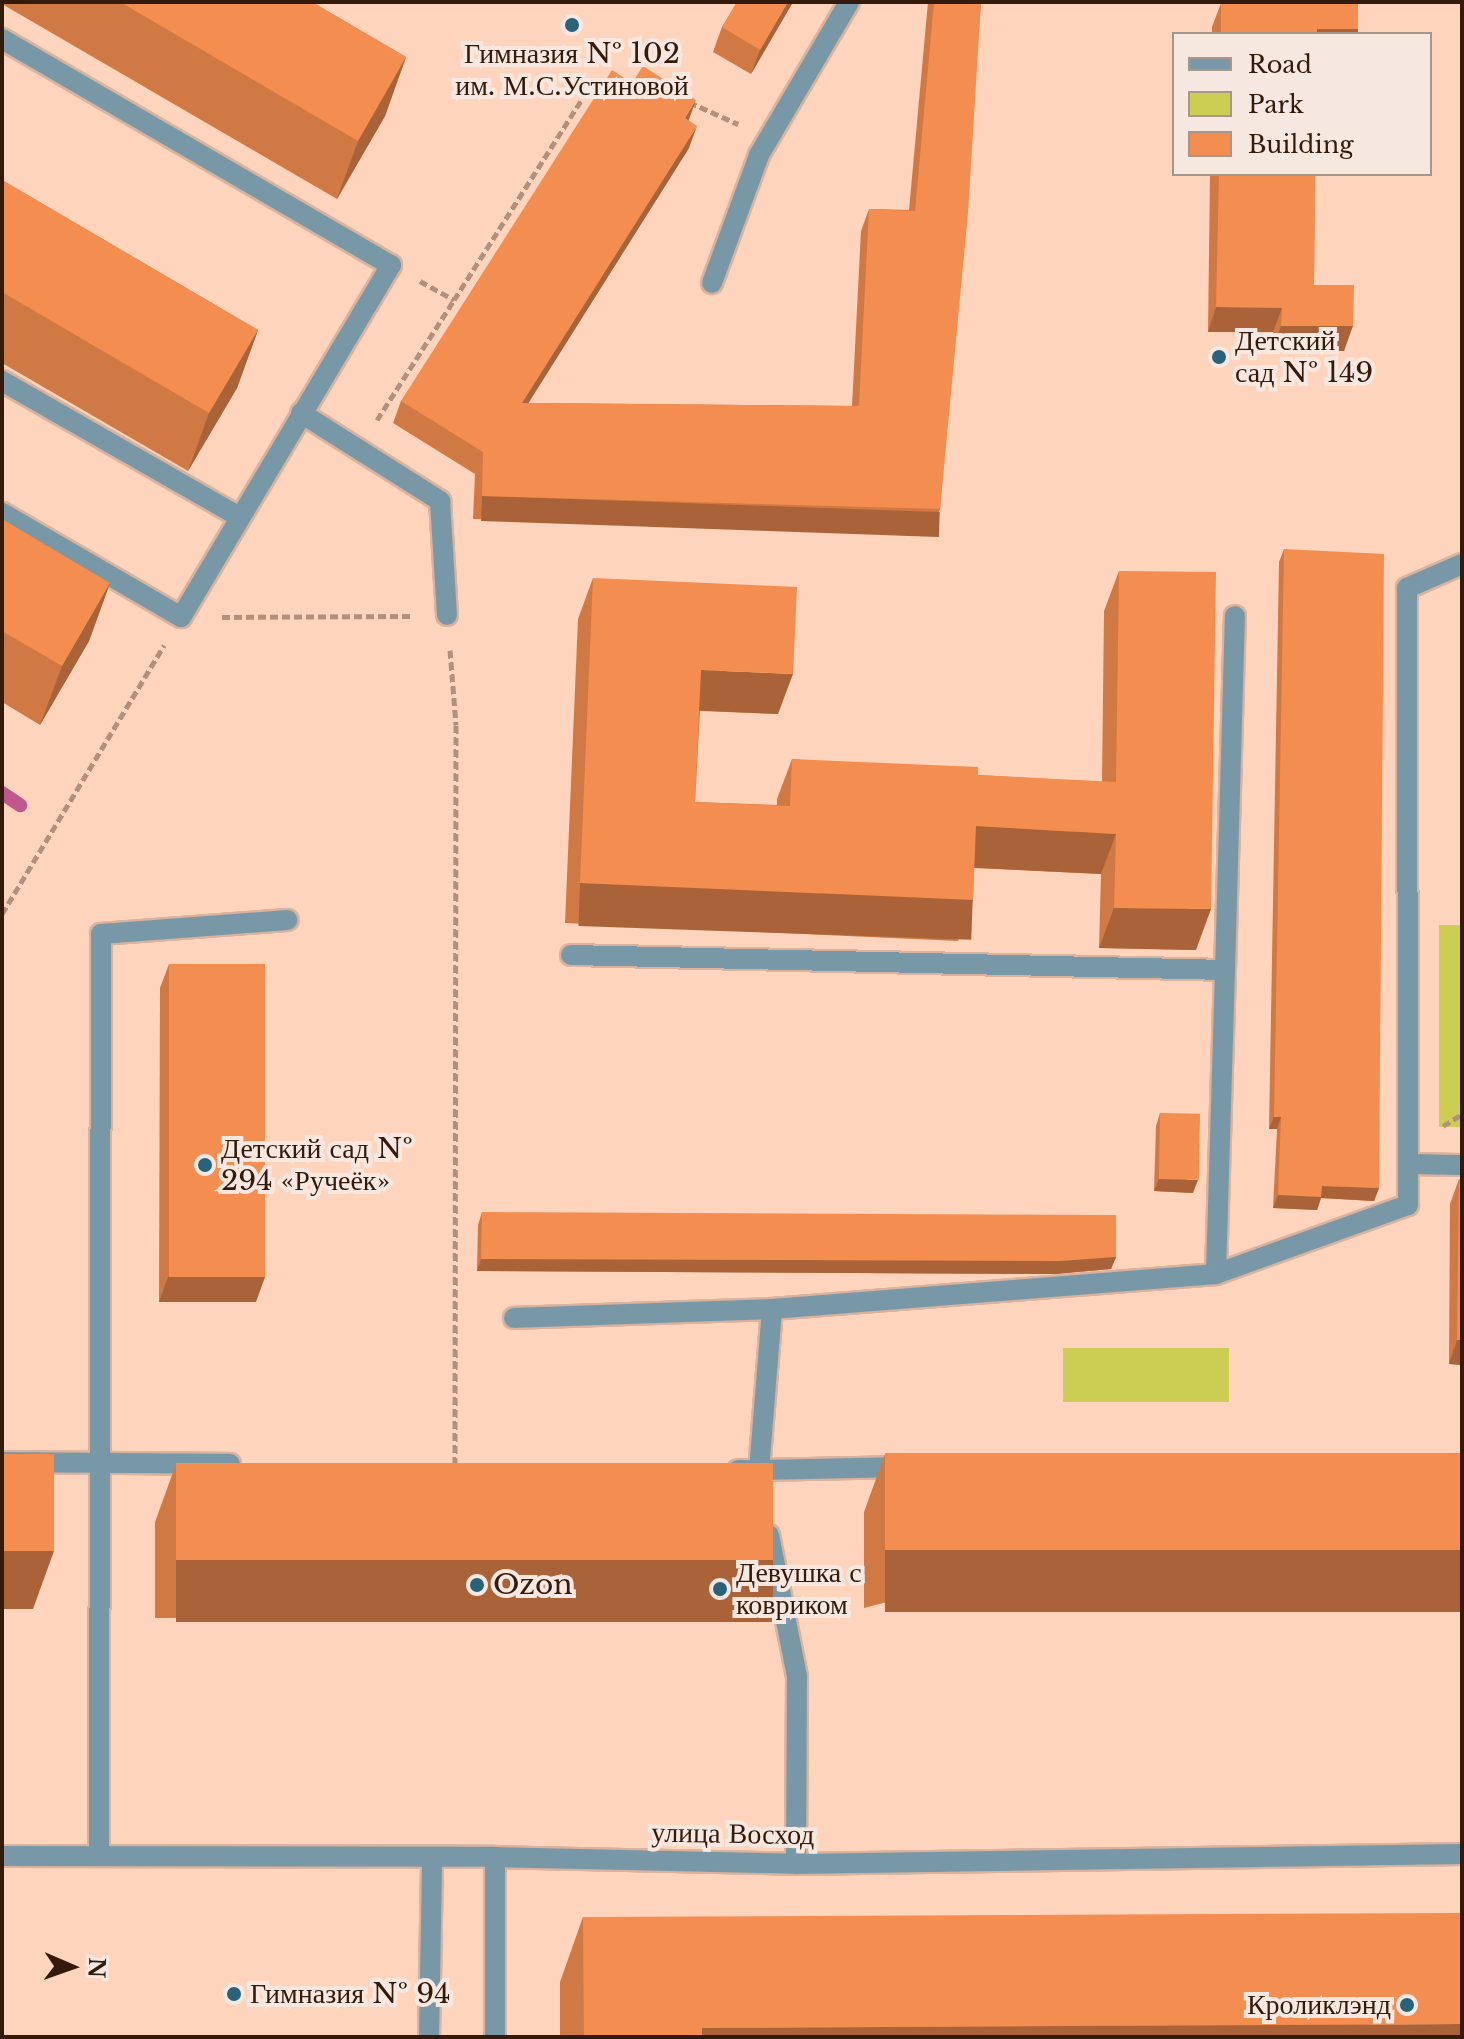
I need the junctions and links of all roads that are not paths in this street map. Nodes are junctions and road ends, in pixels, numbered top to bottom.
1 (849, 2) edge
2 (2, 39) edge
3 (712, 283) dead end
4 (2, 381) edge
5 (301, 413) junction
6 (2, 513) edge
7 (239, 517) junction
8 (1462, 564) edge
9 (447, 615) road end
10 (1235, 616) dead end
11 (287, 920) dead end
12 (571, 955) dead end
13 (1225, 970) junction
14 (1410, 1164) junction
15 (1462, 1165) edge
16 (1216, 1274) junction
17 (772, 1309) junction
18 (514, 1318) dead end
19 (2, 1462) edge
20 (101, 1463) junction
21 (253, 1464) edge
22 (934, 1466) edge
23 (718, 1469) edge
24 (759, 1470) junction
25 (1462, 1854) edge
26 (2, 1856) edge
27 (99, 1856) junction
28 (432, 1857) junction
29 (495, 1857) junction
30 (796, 1864) junction
31 (429, 2037) edge
32 (495, 2037) edge

1 - 3 street
2 - 5 street
4 - 7 street
5 - 7 street
5 - 9 street
6 - 7 street
8 - 14 street
10 - 13 street
11 - 20 street
12 - 13 street
13 - 16 street
14 - 15 street
14 - 16 street
16 - 17 street
17 - 18 street
17 - 24 street
19 - 20 street
20 - 21 street
20 - 27 street
22 - 24 street
23 - 24 street
24 - 30 street
25 - 30 street, улица Восход
26 - 27 street, улица Восход
27 - 28 street, улица Восход
28 - 29 street, улица Восход
28 - 31 street
29 - 30 street, улица Восход
29 - 32 street

